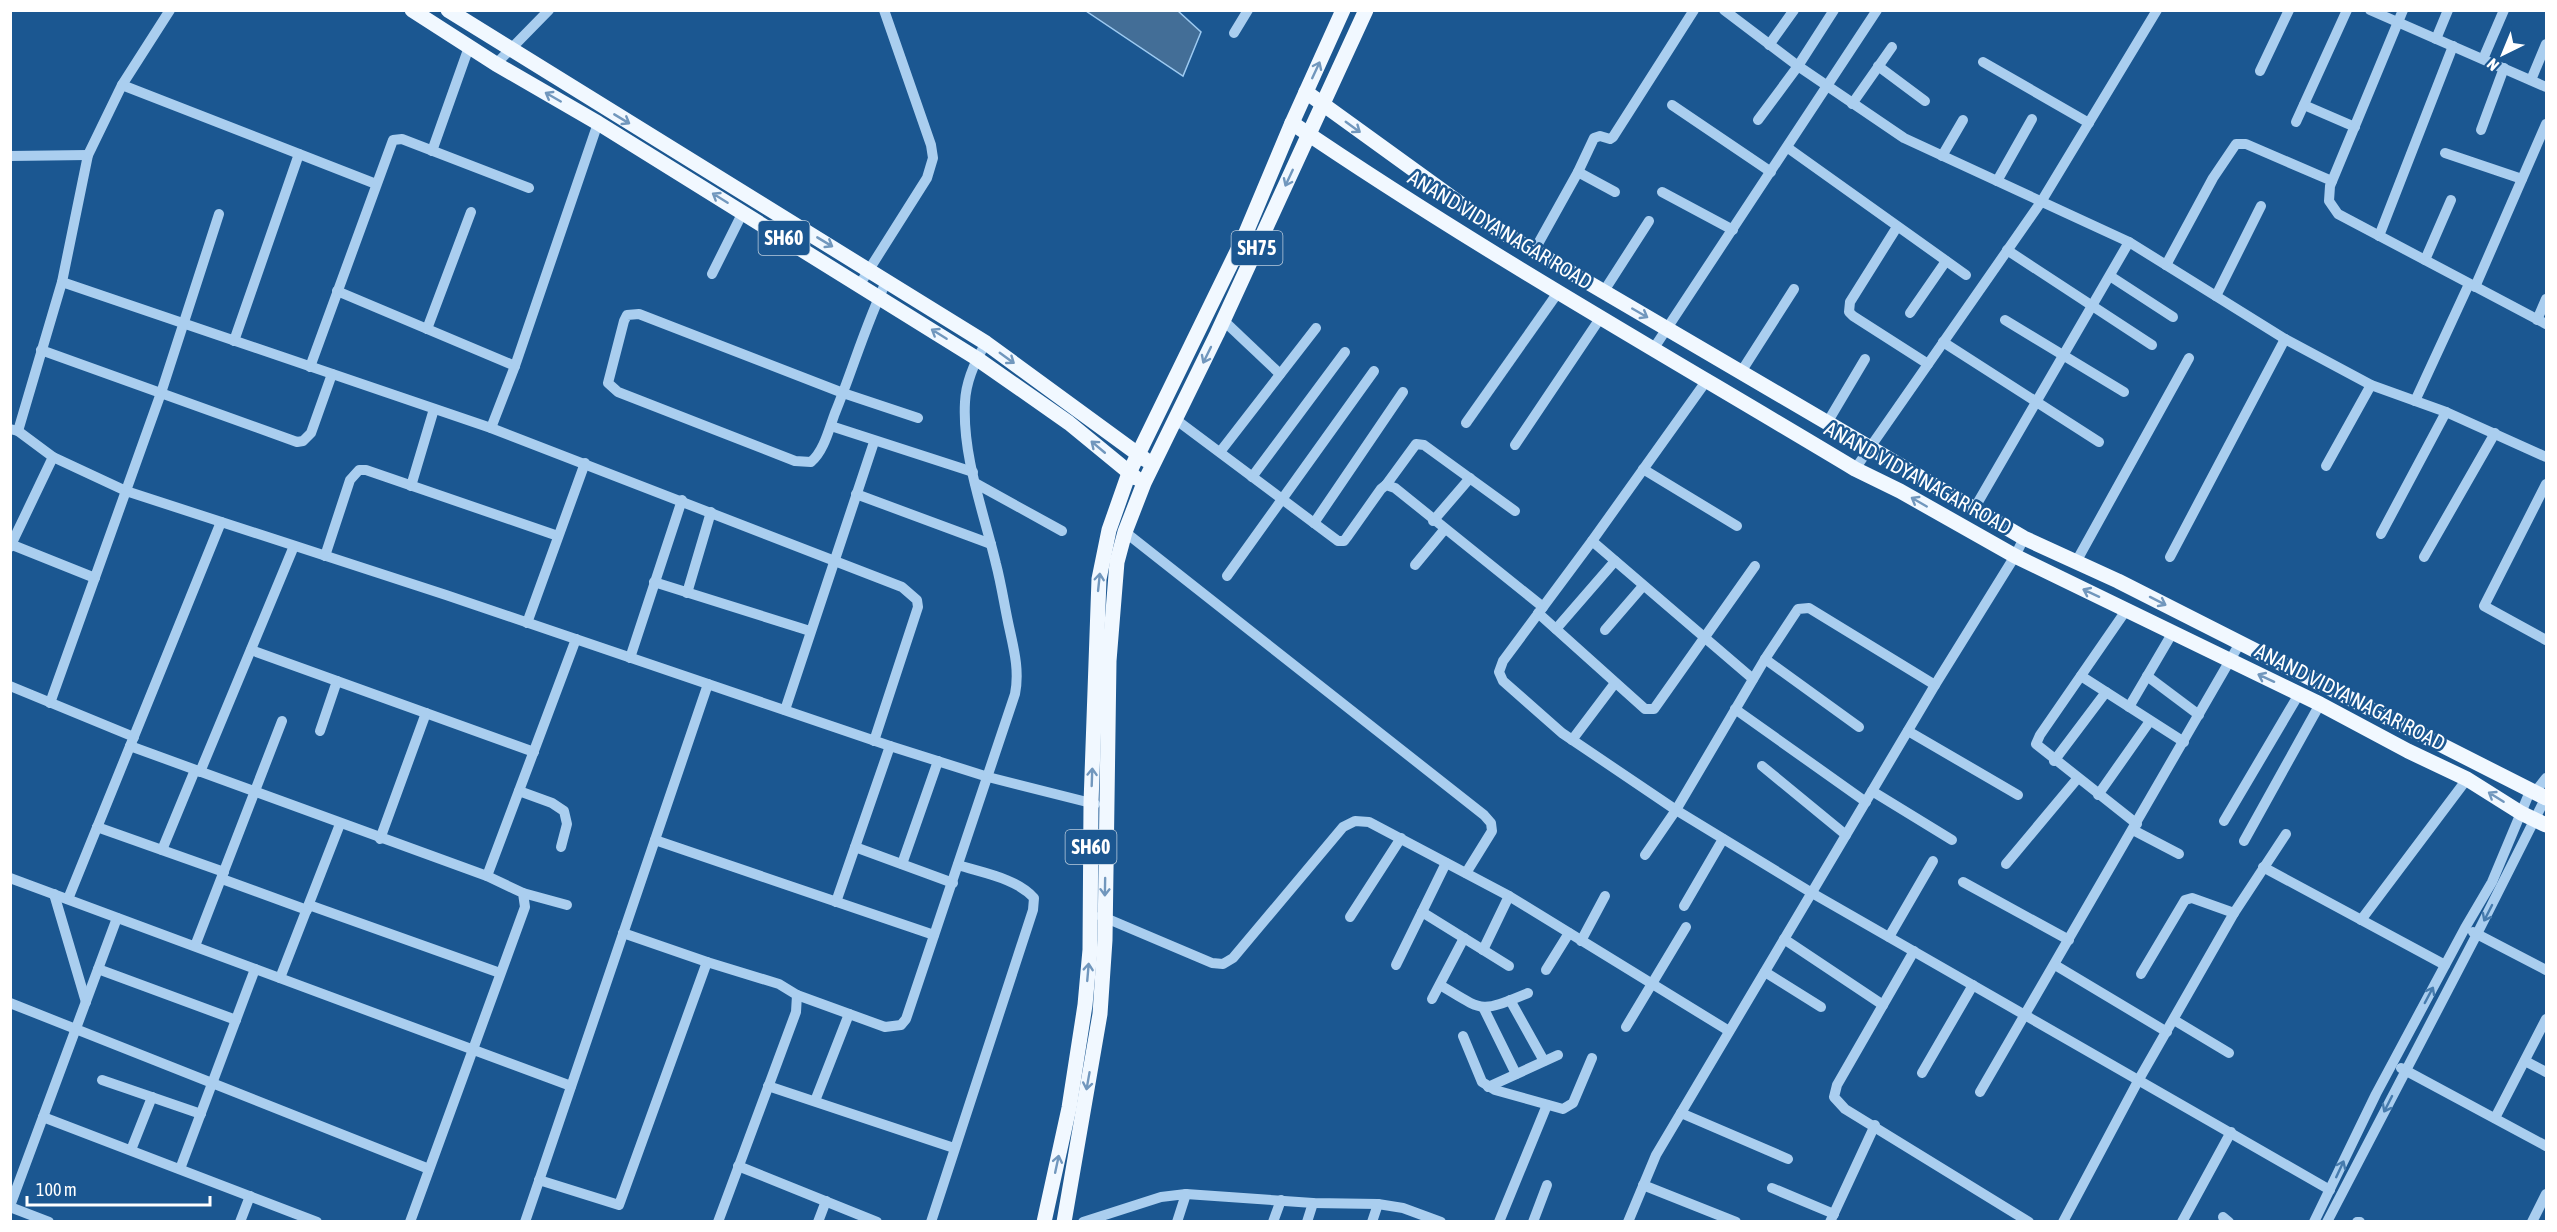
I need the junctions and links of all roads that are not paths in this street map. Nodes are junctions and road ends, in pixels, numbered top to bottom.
1 (170, 10) edge
2 (412, 10) edge
3 (448, 10) edge
4 (549, 10) edge
5 (884, 10) edge
6 (1248, 10) edge
7 (1343, 10) edge
8 (1366, 10) edge
9 (1694, 10) edge
10 (1724, 10) edge
11 (1794, 10) edge
12 (1834, 10) edge
13 (1877, 10) edge
14 (2157, 10) edge
15 (2289, 10) edge
16 (2347, 10) edge
17 (2370, 10) edge
18 (2403, 10) edge
19 (2448, 10) edge
20 (2504, 10) edge
21 (2399, 23) junction
22 (1234, 33) dead end
23 (2436, 39) junction
24 (2547, 44) edge
25 (1769, 45) junction
26 (2453, 46) junction
27 (469, 47) junction
28 (1892, 47) dead end
29 (508, 49) junction
30 (2483, 59) junction
31 (1983, 62) dead end
32 (496, 64) junction
33 (1798, 66) junction
34 (1878, 66) junction
35 (2504, 68) junction
36 (2260, 71) dead end
37 (2531, 80) junction
38 (122, 85) junction
39 (2547, 87) edge
40 (1828, 88) junction
41 (1306, 92) junction
42 (1925, 100) dead end
43 (1852, 104) junction
44 (1324, 105) junction
45 (1672, 105) dead end
46 (2304, 105) junction
47 (2032, 119) dead end
48 (1758, 120) dead end
49 (1963, 120) dead end
50 (598, 123) junction
51 (1292, 123) junction
52 (2089, 123) junction
53 (2296, 123) dead end
54 (2547, 124) edge
55 (2355, 127) junction
56 (2481, 130) dead end
57 (1309, 135) junction
58 (1788, 148) junction
59 (432, 151) junction
60 (2445, 153) dead end
61 (299, 154) junction
62 (88, 155) junction
63 (10, 156) edge
64 (1942, 156) junction
65 (1578, 172) junction
66 (1772, 172) junction
67 (2522, 179) junction
68 (2332, 181) junction
69 (1997, 182) junction
70 (376, 184) junction
71 (529, 188) dead end
72 (1615, 192) dead end
73 (1662, 192) dead end
74 (2451, 200) dead end
75 (2041, 202) junction
76 (2261, 206) dead end
77 (471, 212) dead end
78 (743, 212) junction
79 (219, 214) dead end
80 (1649, 221) dead end
81 (1897, 227) junction
82 (1733, 230) junction
83 (2379, 236) junction
84 (2129, 242) junction
85 (2007, 250) junction
86 (1534, 251) junction
87 (2425, 260) junction
88 (1946, 261) junction
89 (2166, 265) junction
90 (869, 269) junction
91 (712, 274) dead end
92 (1965, 275) dead end
93 (2110, 276) junction
94 (887, 280) junction
95 (62, 282) junction
96 (860, 285) junction
97 (2472, 285) junction
98 (1794, 289) dead end
99 (337, 291) junction
100 (1559, 291) junction
101 (1604, 291) junction
102 (2216, 296) junction
103 (879, 297) junction
104 (2547, 299) edge
105 (2093, 304) junction
106 (1910, 313) dead end
107 (1601, 316) junction
108 (2173, 317) dead end
109 (1223, 320) junction
110 (2005, 320) dead end
111 (2542, 322) edge
112 (184, 324) junction
113 (1316, 328) dead end
114 (427, 329) junction
115 (1667, 329) junction
116 (2285, 339) junction
117 (234, 341) junction
118 (1943, 342) junction
119 (986, 343) junction
120 (2152, 345) dead end
121 (1654, 348) junction
122 (41, 350) junction
123 (1345, 352) dead end
124 (2064, 354) junction
125 (976, 358) junction
126 (2189, 358) dead end
127 (1865, 359) dead end
128 (1928, 364) junction
129 (515, 366) junction
130 (310, 367) junction
131 (1374, 371) dead end
132 (1741, 372) junction
133 (332, 374) junction
134 (1280, 374) junction
135 (1707, 380) junction
136 (2371, 385) junction
137 (1403, 392) dead end
138 (2124, 392) dead end
139 (161, 393) junction
140 (843, 393) junction
141 (2415, 401) junction
142 (2036, 403) junction
143 (434, 409) junction
144 (2446, 412) junction
145 (918, 418) dead end
146 (1175, 419) junction
147 (1466, 423) dead end
148 (1827, 423) junction
149 (831, 426) junction
150 (491, 428) junction
151 (14, 430) edge
152 (2495, 433) junction
153 (874, 441) junction
154 (2099, 442) dead end
155 (1515, 445) dead end
156 (1870, 448) junction
157 (1220, 452) junction
158 (1138, 454) junction
159 (53, 457) junction
160 (2547, 458) edge
161 (585, 463) junction
162 (1153, 464) junction
163 (2326, 466) dead end
164 (1643, 469) junction
165 (1856, 469) junction
166 (1129, 473) junction
167 (1252, 477) junction
168 (974, 478) junction
169 (1470, 478) junction
170 (1144, 483) junction
171 (2547, 484) edge
172 (1386, 485) junction
173 (411, 486) junction
174 (126, 490) junction
175 (856, 494) junction
176 (1283, 499) junction
177 (682, 500) junction
178 (1974, 509) junction
179 (1515, 511) dead end
180 (711, 512) junction
181 (1433, 521) junction
182 (221, 522) junction
183 (1314, 523) junction
184 (1737, 526) dead end
185 (1444, 530) junction
186 (1062, 531) dead end
187 (1125, 532) junction
188 (2381, 534) dead end
189 (558, 536) junction
190 (2024, 538) junction
191 (1592, 541) junction
192 (991, 544) junction
193 (11, 545) edge
194 (294, 546) junction
195 (325, 556) junction
196 (2015, 556) junction
197 (2170, 557) dead end
198 (2424, 557) dead end
199 (833, 559) junction
200 (1615, 561) junction
201 (2076, 562) junction
202 (1415, 565) dead end
203 (1755, 566) dead end
204 (1227, 576) dead end
205 (95, 578) junction
206 (654, 582) junction
207 (1644, 586) junction
208 (687, 593) junction
209 (2127, 609) junction
210 (1541, 610) junction
211 (527, 623) junction
212 (1556, 629) junction
213 (1605, 630) dead end
214 (810, 631) junction
215 (2173, 632) junction
216 (576, 639) junction
217 (1705, 639) junction
218 (2547, 640) edge
219 (2240, 643) junction
220 (251, 650) junction
221 (630, 658) junction
222 (1765, 659) junction
223 (2229, 661) junction
224 (2081, 676) junction
225 (2147, 676) junction
226 (1753, 679) junction
227 (337, 681) junction
228 (1616, 683) junction
229 (708, 684) junction
230 (1935, 685) junction
231 (10, 686) edge
232 (2106, 692) junction
233 (2300, 694) junction
234 (50, 703) junction
235 (2320, 704) junction
236 (2129, 707) junction
237 (1735, 709) junction
238 (785, 710) junction
239 (426, 713) junction
240 (2199, 715) junction
241 (282, 721) dead end
242 (2150, 721) junction
243 (1859, 727) dead end
244 (320, 731) dead end
245 (1908, 731) junction
246 (1572, 740) junction
247 (132, 741) junction
248 (874, 741) junction
249 (2184, 742) junction
250 (890, 746) junction
251 (534, 752) junction
252 (938, 761) junction
253 (2054, 761) junction
254 (1762, 766) dead end
255 (198, 771) junction
256 (988, 777) junction
257 (2547, 778) edge
258 (2078, 779) junction
259 (2467, 779) junction
260 (519, 791) junction
261 (1872, 791) junction
262 (255, 793) junction
263 (2540, 794) edge
264 (2018, 795) dead end
265 (2098, 795) junction
266 (1866, 802) junction
267 (1091, 803) junction
268 (1107, 808) junction
269 (1676, 810) junction
270 (2534, 819) edge
271 (2224, 821) dead end
272 (340, 824) junction
273 (97, 827) junction
274 (2135, 827) junction
275 (2286, 834) dead end
276 (1846, 835) junction
277 (1401, 838) junction
278 (380, 839) junction
279 (1723, 839) junction
280 (655, 840) junction
281 (1952, 840) dead end
282 (2244, 842) dead end
283 (561, 847) dead end
284 (855, 847) junction
285 (162, 850) junction
286 (2179, 854) dead end
287 (1645, 855) dead end
288 (1933, 861) dead end
289 (1446, 863) junction
290 (902, 864) junction
291 (2006, 864) dead end
292 (958, 865) junction
293 (2263, 867) junction
294 (1466, 873) junction
295 (223, 876) junction
296 (488, 876) junction
297 (10, 878) edge
298 (1963, 882) dead end
299 (953, 883) junction
300 (1812, 892) junction
301 (523, 893) junction
302 (54, 894) junction
303 (1509, 896) junction
304 (1605, 896) dead end
305 (68, 899) junction
306 (837, 902) junction
307 (567, 905) dead end
308 (1684, 906) dead end
309 (308, 907) junction
310 (1090, 911) junction
311 (1422, 912) junction
312 (2234, 914) junction
313 (117, 918) junction
314 (1105, 918) junction
315 (1350, 918) dead end
316 (2361, 920) junction
317 (1686, 927) dead end
318 (2465, 928) junction
319 (623, 933) junction
320 (1569, 933) junction
321 (2477, 934) junction
322 (934, 935) junction
323 (1889, 937) junction
324 (1464, 938) junction
325 (1784, 939) junction
326 (2069, 940) junction
327 (1581, 941) junction
328 (195, 946) junction
329 (1483, 950) junction
330 (1914, 951) junction
331 (707, 962) junction
332 (1396, 965) dead end
333 (2055, 965) junction
334 (2445, 965) junction
335 (1509, 966) dead end
336 (98, 969) junction
337 (255, 969) junction
338 (1546, 970) dead end
339 (2547, 970) edge
340 (1764, 972) junction
341 (500, 973) junction
342 (2141, 974) dead end
343 (280, 978) junction
344 (1652, 984) junction
345 (1440, 985) junction
346 (1974, 985) junction
347 (1528, 993) dead end
348 (797, 995) junction
349 (1432, 999) dead end
350 (1510, 1000) junction
351 (86, 1003) junction
352 (10, 1004) edge
353 (1883, 1005) junction
354 (1821, 1007) dead end
355 (1484, 1009) junction
356 (849, 1014) junction
357 (2026, 1015) junction
358 (2547, 1019) edge
359 (236, 1020) junction
360 (2174, 1020) junction
361 (1626, 1028) dead end
362 (76, 1029) junction
363 (1729, 1031) junction
364 (2167, 1032) junction
365 (1463, 1036) dead end
366 (473, 1049) junction
367 (2229, 1053) dead end
368 (1558, 1055) dead end
369 (1592, 1058) dead end
370 (1544, 1061) junction
371 (2525, 1061) junction
372 (2392, 1063) junction
373 (2406, 1070) junction
374 (2547, 1072) edge
375 (1922, 1073) dead end
376 (1516, 1074) junction
377 (102, 1080) dead end
378 (2138, 1081) junction
379 (212, 1083) junction
380 (571, 1086) junction
381 (768, 1086) junction
382 (1488, 1087) junction
383 (1980, 1092) dead end
384 (152, 1097) junction
385 (815, 1101) junction
386 (1547, 1105) junction
387 (1681, 1113) junction
388 (201, 1114) junction
389 (43, 1117) junction
390 (2495, 1118) junction
391 (1875, 1125) junction
392 (2230, 1132) junction
393 (2547, 1146) edge
394 (954, 1148) junction
395 (131, 1150) junction
396 (1788, 1160) dead end
397 (738, 1166) junction
398 (180, 1169) junction
399 (429, 1169) junction
400 (539, 1180) junction
401 (1547, 1185) dead end
402 (1643, 1185) junction
403 (1772, 1188) dead end
404 (2330, 1190) junction
405 (1186, 1194) junction
406 (2547, 1194) edge
407 (250, 1196) junction
408 (1281, 1200) junction
409 (826, 1201) junction
410 (1313, 1203) junction
411 (1378, 1204) junction
412 (10, 1207) edge
413 (299, 1218) edge
414 (1832, 1218) edge
415 (1045, 1220) edge
416 (49, 1221) edge
417 (240, 1221) edge
418 (317, 1221) edge
419 (410, 1221) edge
420 (525, 1221) edge
421 (718, 1221) edge
422 (818, 1221) edge
423 (877, 1221) edge
424 (931, 1221) edge
425 (1063, 1221) edge
426 (1083, 1221) edge
427 (1178, 1221) edge
428 (1273, 1221) edge
429 (1306, 1221) edge
430 (1372, 1221) edge
431 (1441, 1221) edge
432 (1499, 1221) edge
433 (1533, 1221) edge
434 (1628, 1221) edge
435 (1736, 1221) edge
436 (2029, 1221) edge
437 (2062, 1221) edge
438 (2182, 1221) edge
439 (2314, 1221) edge
440 (2327, 1221) edge
441 (2532, 1221) edge

1 - 38 street
2 - 27 main road, SH60
3 - 29 main road, SH60
4 - 29 street
5 - 90 street
6 - 22 street
41 -> 7 main road, SH75
8 - 44 main road, SH75
9 - 65 street
10 - 25 street
11 - 25 street
12 - 33 street
13 - 40 street
14 - 52 street
15 - 36 street
16 - 46 street
17 - 21 street
18 - 21 street
19 - 23 street
20 - 30 street
21 - 23 street
21 - 55 street
23 - 26 street
24 - 37 street
25 - 33 street
26 - 30 street
26 - 83 street
27 - 32 main road, SH60
27 - 59 street
28 - 34 street
29 - 32 street
29 -> 90 main road, SH60
30 - 35 street
31 - 52 street
50 -> 32 main road, SH60
33 - 40 street
33 - 48 street
34 - 42 street
34 - 43 street
35 - 37 street
35 - 56 street
37 - 39 street
38 - 61 street
38 - 62 street
40 - 43 street
40 - 58 street
41 - 44 main road, ANAND VIDYA NAGAR ROAD
41 - 51 main road, SH75
43 - 64 street
44 - 57 main road, SH75
44 -> 86 main road, ANAND VIDYA NAGAR ROAD
45 - 66 street
46 - 53 street
46 - 55 street
47 - 69 street
49 - 64 street
78 -> 50 main road, SH60
50 - 129 street
51 - 57 main road, ANAND VIDYA NAGAR ROAD
51 - 158 main road, SH75
52 - 75 street
54 - 67 street
55 - 68 street
57 - 100 main road, ANAND VIDYA NAGAR ROAD
57 -> 109 main road, SH75
58 - 66 street
58 - 81 street
59 - 70 street
59 - 71 street
60 - 67 street
61 - 70 street
61 - 117 street
62 - 63 street
62 - 95 street
64 - 69 street
65 - 72 street
65 - 86 street
66 - 82 street
67 - 97 street
68 - 83 street
68 - 89 street
69 - 75 street
70 - 99 street
73 - 82 street
74 - 87 street
75 - 84 street
75 - 85 street
76 - 102 street
77 - 114 street
78 - 91 street
78 - 96 main road, SH60
79 - 112 street
80 - 101 street
81 - 88 street
81 - 128 street
82 - 115 street
83 - 87 street
84 - 89 street
84 - 93 street
85 - 105 street
85 - 118 street
86 - 101 main road, ANAND VIDYA NAGAR ROAD
87 - 97 street
88 - 92 street
88 - 106 street
89 - 102 street
90 - 94 main road, SH60
90 - 96 street
93 - 105 street
93 - 108 street
94 - 103 street
94 - 119 main road, SH60
95 - 112 street
95 - 122 street
96 - 103 main road, SH60
97 - 111 street
97 - 141 street
98 - 132 street
99 - 114 street
99 - 130 street
100 - 107 main road, ANAND VIDYA NAGAR ROAD
100 - 147 street
101 -> 115 main road, ANAND VIDYA NAGAR ROAD
102 - 116 street
125 -> 103 main road, SH60
103 - 140 street
104 - 111 street
105 - 120 street
105 - 124 street
107 - 121 main road, ANAND VIDYA NAGAR ROAD
107 - 155 street
109 - 134 street
109 -> 146 main road, SH75
110 - 124 street
112 - 117 street
112 - 139 street
113 - 134 street
114 - 129 street
115 - 121 street
115 - 132 main road, ANAND VIDYA NAGAR ROAD
116 - 136 street
116 - 197 street
117 - 130 street
118 - 128 street
118 - 142 street
119 - 125 street
119 -> 158 main road, SH60
121 - 135 main road, ANAND VIDYA NAGAR ROAD
122 - 139 street
122 - 151 street
123 - 167 street
124 - 138 street
124 - 142 street
166 -> 125 main road, SH60
125 - 168 street
126 - 201 street
127 - 148 street
128 - 156 street
129 - 150 street
130 - 133 street
131 - 176 street
132 - 148 main road, ANAND VIDYA NAGAR ROAD
133 - 139 street
133 - 143 street
134 - 157 street
135 - 164 street
135 - 165 main road, ANAND VIDYA NAGAR ROAD
136 - 141 street
136 - 163 street
137 - 183 street
139 - 174 street
140 - 145 street
140 - 149 street
140 - 149 street
141 - 144 street
142 - 154 street
142 - 178 street
143 - 150 street
143 - 173 street
144 - 152 street
144 - 188 street
146 - 157 street
146 - 162 main road, SH75
148 - 156 main road, ANAND VIDYA NAGAR ROAD
149 - 153 street
150 - 161 street
151 - 159 street
152 - 160 street
152 - 198 street
153 - 168 street
153 - 175 street
156 - 165 street
156 - 178 main road, ANAND VIDYA NAGAR ROAD
157 - 167 street
158 - 162 main road, SH60
158 - 166 main road, SH75
159 - 174 street
159 - 193 street
161 - 177 street
161 - 189 street
162 - 170 main road, SH75
164 - 184 street
164 - 191 street
196 -> 165 main road, ANAND VIDYA NAGAR ROAD
166 - 170 main road, SH60
267 -> 166 main road, SH60
167 - 176 street
168 - 186 street
168 - 192 street
169 - 172 street
169 - 179 street
169 - 181 street
170 - 187 main road, SH60
171 - 218 street
172 - 181 street
172 - 183 street
173 - 189 street
173 - 195 street
174 - 182 street
174 - 205 street
175 - 192 street
175 - 199 street
176 - 183 street
176 - 204 street
177 - 180 street
177 - 206 street
178 - 190 main road, ANAND VIDYA NAGAR ROAD
180 - 199 street
180 - 208 street
181 - 185 street
182 - 194 street
182 - 247 street
185 - 202 street
185 - 210 street
187 - 268 main road, SH60
187 - 294 street
189 - 211 street
190 - 196 street
190 - 201 main road, ANAND VIDYA NAGAR ROAD
191 - 200 street
191 - 210 street
192 - 256 street
193 - 205 street
194 - 195 street
194 - 220 street
195 - 211 street
209 -> 196 main road, ANAND VIDYA NAGAR ROAD
196 - 230 street
199 - 214 street
199 - 248 street
200 - 207 street
200 - 212 street
201 -> 219 main road, ANAND VIDYA NAGAR ROAD
203 - 217 street
205 - 234 street
206 - 208 street
206 - 221 street
207 - 213 street
207 - 217 street
208 - 214 street
209 - 215 main road, ANAND VIDYA NAGAR ROAD
209 - 224 street
210 - 212 street
210 - 246 street
211 - 216 street
212 - 228 street
214 - 238 street
215 - 223 main road, ANAND VIDYA NAGAR ROAD
215 - 225 street
216 - 221 street
216 - 251 street
217 - 226 street
217 - 228 street
219 - 223 street
219 - 263 main road, ANAND VIDYA NAGAR ROAD
220 - 227 street
220 - 255 street
221 - 229 street
222 - 226 street
222 - 230 street
222 - 243 street
233 -> 223 main road, ANAND VIDYA NAGAR ROAD
223 - 240 street
224 - 232 street
224 - 253 street
225 - 236 street
225 - 240 street
226 - 237 street
227 - 239 street
227 - 244 street
228 - 246 street
229 - 238 street
229 - 280 street
230 - 245 street
231 - 234 street
232 - 236 street
232 - 253 street
233 - 235 main road, ANAND VIDYA NAGAR ROAD
233 - 271 street
234 - 247 street
235 - 259 main road, ANAND VIDYA NAGAR ROAD
235 - 282 street
236 - 242 street
237 - 266 street
237 - 269 street
238 - 248 street
239 - 251 street
239 - 278 street
240 - 249 street
241 - 262 street
242 - 249 street
242 - 265 street
245 - 261 street
245 - 264 street
246 - 269 street
247 - 255 street
247 - 273 street
248 - 250 street
249 - 274 street
250 - 252 street
250 - 284 street
251 - 260 street
252 - 256 street
252 - 290 street
253 - 258 street
254 - 276 street
255 - 262 street
255 - 285 street
256 - 267 street
256 - 292 street
257 - 263 street
258 - 265 street
258 - 291 street
270 -> 259 main road, ANAND VIDYA NAGAR ROAD
259 - 316 street
260 - 283 street
260 - 296 street
261 - 266 street
261 - 281 street
262 - 272 street
262 - 295 street
263 - 270 street
263 - 270 street
265 - 274 street
266 - 276 street
267 - 268 street
267 - 310 main road, SH60
268 -> 314 main road, SH60
269 - 279 street
269 - 287 street
270 - 318 street
270 -> 321 street
272 - 278 street
272 - 309 street
273 - 285 street
273 - 305 street
274 - 286 street
274 - 326 street
275 - 293 street
276 - 300 street
277 - 289 street
277 - 314 street
277 - 315 street
278 - 296 street
279 - 300 street
279 - 308 street
280 - 306 street
280 - 319 street
284 - 290 street
284 - 306 street
285 - 295 street
288 - 323 street
289 - 294 street
289 - 311 street
290 - 299 street
292 - 299 street
292 - 394 street
293 - 312 street
293 - 316 street
294 - 303 street
295 - 309 street
295 - 328 street
296 - 301 street
297 - 302 street
298 - 326 street
299 - 322 street
300 - 323 street
300 - 325 street
301 - 307 street
301 - 341 street
302 - 305 street
302 - 351 street
303 - 320 street
303 - 329 street
304 - 327 street
305 - 313 street
306 - 322 street
309 - 341 street
309 - 343 street
310 - 314 street
415 -> 310 main road, SH60
311 - 324 street
311 - 332 street
312 - 342 street
312 - 360 street
313 - 328 street
313 - 336 street
314 -> 425 main road, SH60
316 - 334 street
317 - 344 street
318 - 321 street
318 - 334 street
319 - 331 street
319 - 380 street
320 - 327 street
320 - 338 street
321 - 339 street
321 - 373 street
322 - 356 street
323 - 330 street
324 - 329 street
324 - 345 street
325 - 340 street
325 - 353 street
326 - 333 street
327 - 344 street
328 - 337 street
329 - 335 street
330 - 346 street
330 - 353 street
331 - 348 street
331 - 400 street
333 - 357 street
333 - 364 street
372 -> 334 street
336 - 351 street
336 - 359 street
337 - 343 street
337 - 359 street
340 - 354 street
340 - 363 street
341 - 366 street
343 - 366 street
344 - 361 street
344 - 363 street
345 - 349 street
345 - 355 street
346 - 357 street
346 - 375 street
347 - 350 street
348 - 356 street
348 - 381 street
350 - 355 street
350 - 370 street
351 - 362 street
352 - 362 street
353 - 391 street
355 - 376 street
356 - 385 street
357 - 378 street
357 - 383 street
358 - 371 street
359 - 379 street
360 - 364 street
360 - 367 street
362 - 379 street
362 - 389 street
363 - 387 street
364 - 378 street
365 - 382 street
366 - 380 street
366 - 399 street
368 - 370 street
369 - 386 street
370 - 376 street
371 - 374 street
371 - 390 street
372 - 373 street
404 -> 372 street
373 - 390 street
373 -> 440 street
376 - 382 street
377 - 384 street
378 - 392 street
378 - 437 street
379 - 388 street
379 - 399 street
380 - 400 street
381 - 385 street
381 - 397 street
382 - 386 street
384 - 388 street
384 - 395 street
385 - 394 street
386 - 432 street
387 - 396 street
387 - 402 street
388 - 398 street
389 - 395 street
389 - 412 street
390 - 393 street
391 - 414 street
391 - 436 street
392 - 404 street
392 - 438 street
394 - 424 street
395 - 398 street
397 - 409 street
397 - 421 street
398 - 407 street
399 - 419 street
400 - 420 street
401 - 433 street
402 - 434 street
402 - 435 street
403 - 414 street
404 - 439 street
405 - 408 street
405 - 426 street
405 - 427 street
406 - 441 street
407 - 413 street
407 - 417 street
408 - 410 street
408 - 428 street
409 - 422 street
409 - 423 street
410 - 411 street
410 - 429 street
411 - 430 street
411 - 431 street
412 - 416 street
413 - 418 street
415 - 425 street

